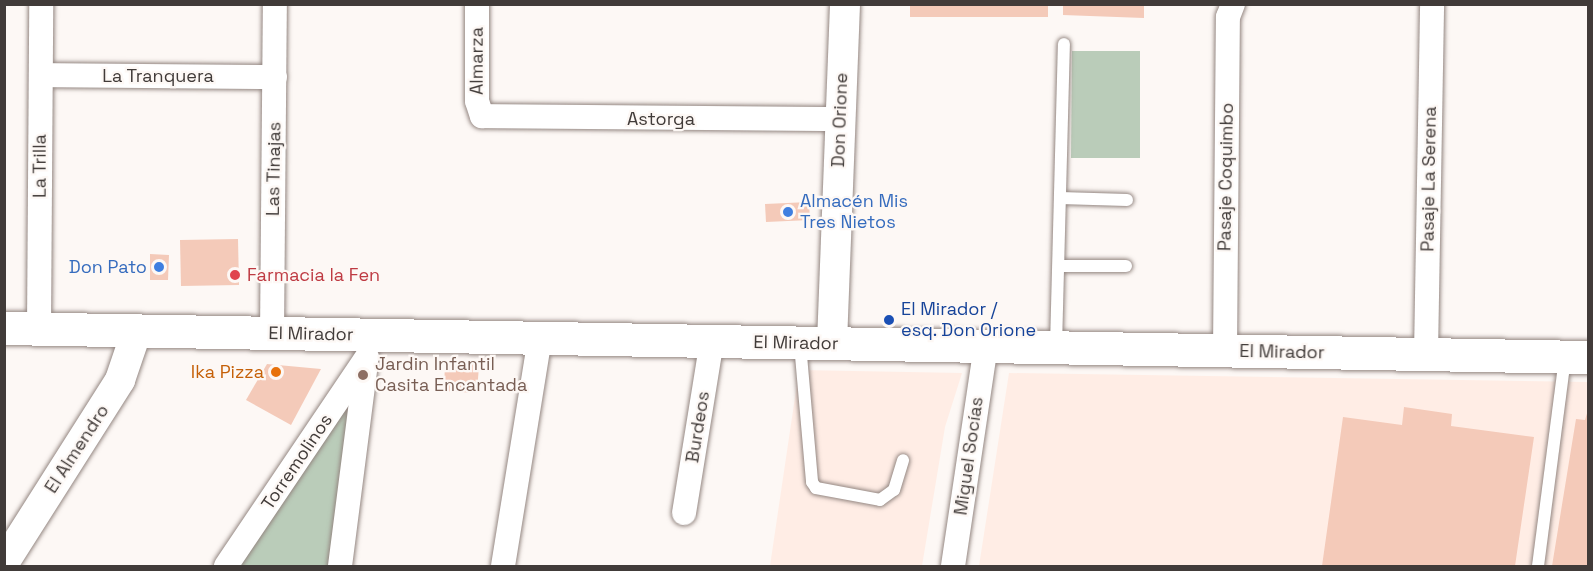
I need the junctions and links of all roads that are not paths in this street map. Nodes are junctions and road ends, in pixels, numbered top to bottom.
1 (41, 4) edge
2 (276, 4) edge
3 (477, 4) edge
4 (845, 4) edge
5 (1233, 4) edge
6 (1432, 4) edge
7 (1064, 44) dead end
8 (41, 75) junction
9 (275, 77) junction
10 (482, 116) joint
11 (840, 119) junction
12 (1060, 198) junction
13 (1128, 200) dead end
14 (1059, 266) junction
15 (1126, 266) dead end
16 (4, 328) edge
17 (39, 328) junction
18 (137, 330) junction
19 (272, 333) junction
20 (540, 338) junction
21 (712, 341) junction
22 (800, 343) junction
23 (832, 343) junction
24 (369, 346) junction
25 (986, 346) junction
26 (1056, 348) junction
27 (1225, 350) junction
28 (1426, 354) junction
29 (1577, 357) edge
30 (903, 460) dead end
31 (684, 513) dead end
32 (4, 563) edge
33 (226, 567) edge
34 (340, 567) edge
35 (503, 567) edge
36 (953, 567) edge
37 (1538, 567) edge

1 - 8 street, La Trilla
2 - 9 street, Las Tinajas
3 - 10 street, Almarza
4 - 11 street, Don Orione
5 - 27 street, Pasaje Coquimbo
6 - 28 street, Pasaje La Serena
7 - 12 lane
8 - 9 street, La Tranquera
8 - 17 street, La Trilla
9 - 19 street, Las Tinajas
10 - 11 street, Astorga
11 - 23 street, Don Orione
12 - 13 lane
12 - 14 lane
14 - 15 lane
14 - 26 lane
16 - 17 main road, El Mirador
17 - 18 main road, El Mirador
18 - 19 main road, El Mirador
18 - 32 street, El Almendro
19 - 24 main road, El Mirador
20 - 21 main road, El Mirador
20 - 24 main road, El Mirador
20 - 35 street
21 - 22 main road, El Mirador
21 - 31 street, Burdeos
22 - 23 main road, El Mirador
22 - 30 lane
23 - 25 main road, El Mirador
24 - 33 street, Torremolinos
24 - 34 street
25 - 26 main road, El Mirador
25 - 36 street, Miguel Socías
26 - 27 main road, El Mirador
27 - 28 main road, El Mirador
28 - 29 main road, El Mirador
29 - 37 lane

